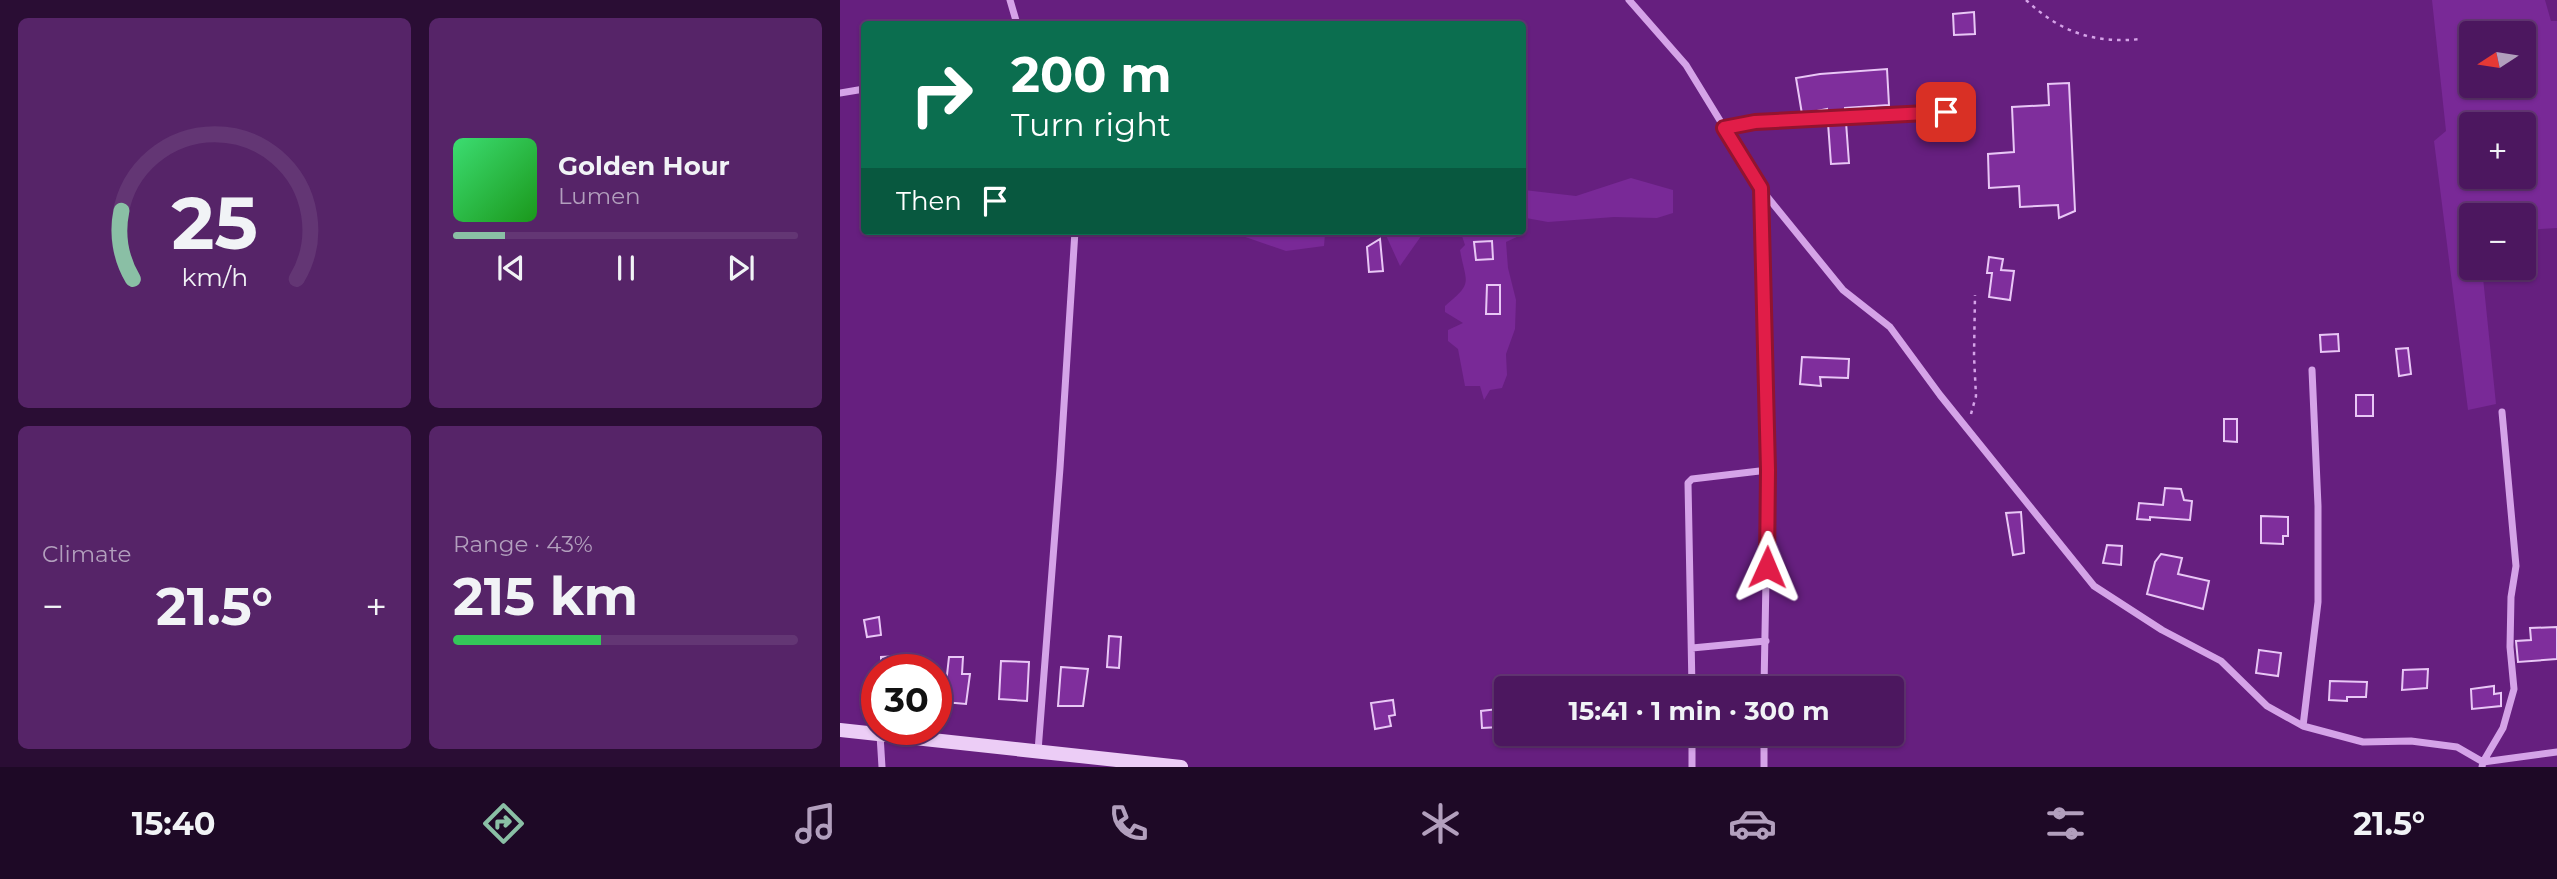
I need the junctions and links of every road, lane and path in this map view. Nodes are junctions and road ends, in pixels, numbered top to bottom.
1 (1010, 0) edge
2 (1629, 0) edge
3 (2026, 0) edge
4 (1016, 21) edge
5 (2141, 40) dead end
6 (861, 90) edge
7 (840, 93) edge
8 (1946, 112) dead end
9 (1724, 128) junction
10 (1761, 188) junction
11 (1075, 235) edge
12 (1975, 295) dead end
13 (2312, 370) dead end
14 (2502, 412) dead end
15 (1967, 428) junction
16 (1768, 470) junction
17 (1766, 641) junction
18 (1692, 648) junction
19 (1692, 676) edge
20 (1764, 676) edge
21 (2303, 726) junction
22 (840, 730) edge
23 (861, 732) edge
24 (952, 742) edge
25 (881, 745) edge
26 (1692, 746) edge
27 (1764, 746) edge
28 (1038, 751) junction
29 (2557, 752) edge
30 (2482, 764) edge
31 (882, 767) edge
32 (1181, 767) edge
33 (1692, 767) edge
34 (1764, 767) edge

1 - 4 street
2 - 9 street
3 - 5 path
6 - 7 street
8 - 9 lane
9 - 10 street
10 - 15 street
10 - 16 street
11 - 28 street
12 - 15 path
13 - 21 street
14 - 30 street
15 - 21 street
16 - 17 street
16 - 18 street
17 - 18 street
17 - 20 street
18 - 19 street
21 - 30 street
22 - 23 street
24 - 28 street
25 - 31 street
26 - 33 street
27 - 34 street
28 - 32 street
29 - 30 street

